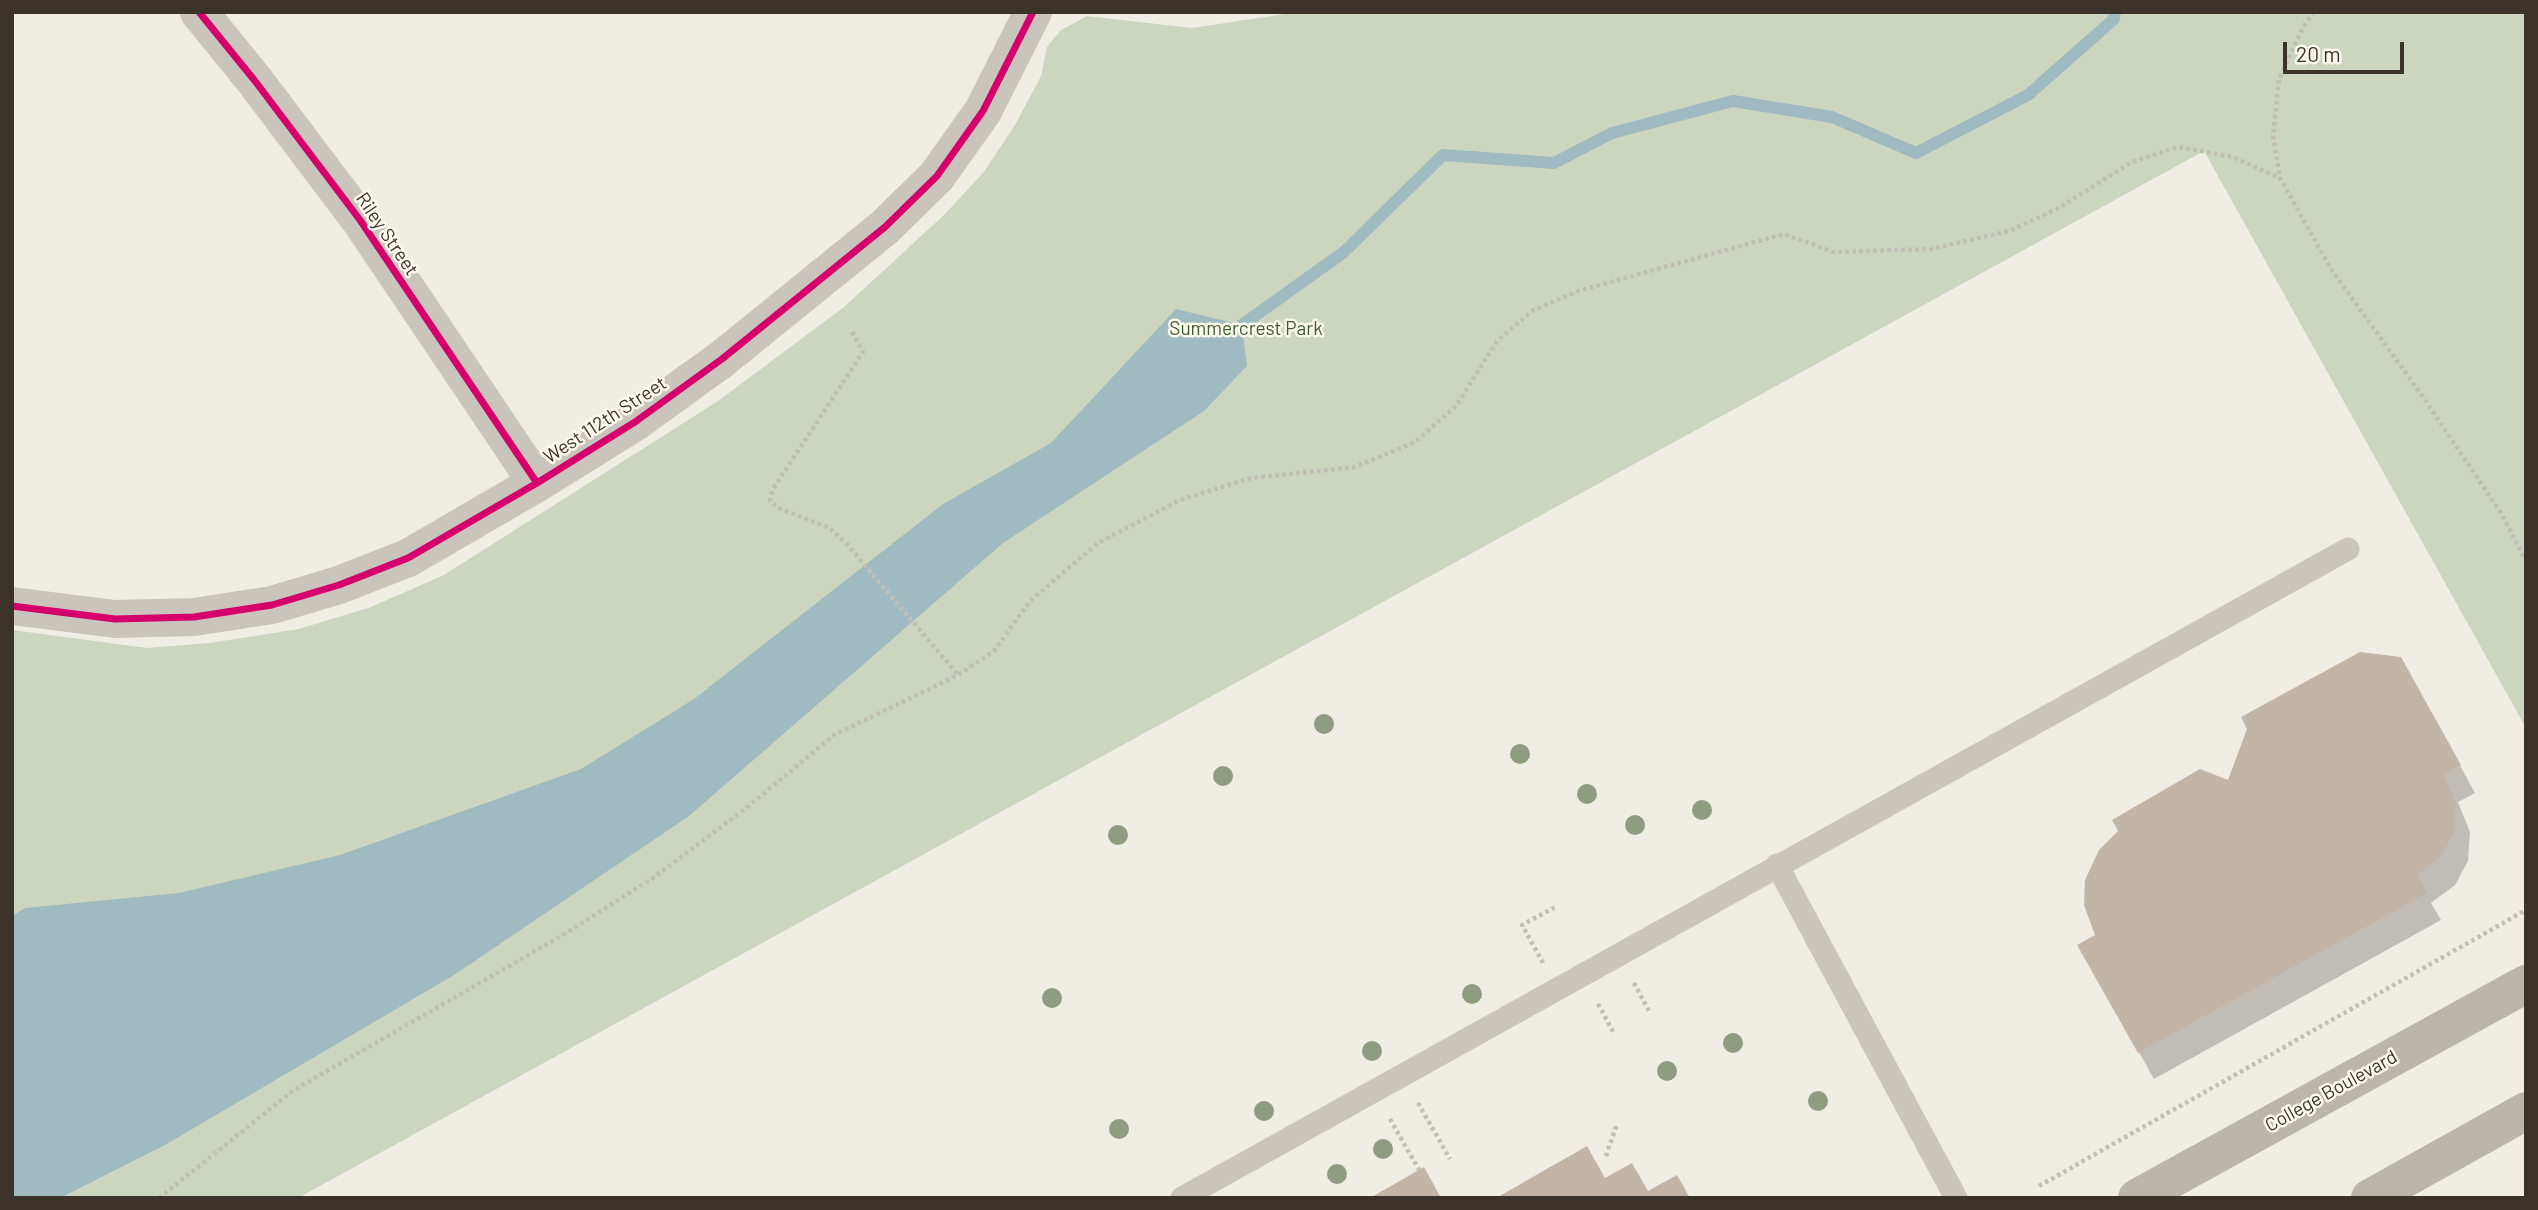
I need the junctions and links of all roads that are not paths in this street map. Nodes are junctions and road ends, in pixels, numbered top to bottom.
1 (199, 12) edge
2 (1033, 12) edge
3 (537, 483) junction
4 (2348, 550) dead end
5 (12, 606) edge
6 (1777, 865) junction
7 (2526, 984) edge
8 (2526, 1111) edge
9 (1182, 1198) edge
10 (1956, 1198) edge
11 (2137, 1198) edge
12 (2370, 1198) edge

1 - 3 street, Riley Street
2 - 3 street, West 112th Street
3 - 5 street, West 112th Street
4 - 6 lane
6 - 9 lane
6 - 10 lane
7 - 11 main road, College Boulevard
8 - 12 main road

